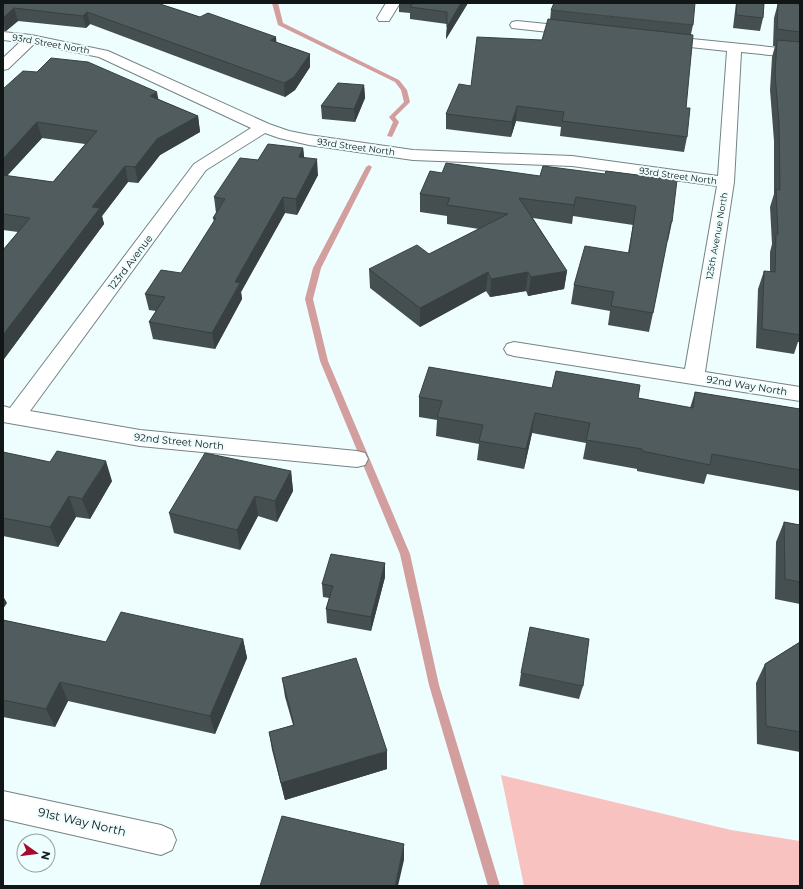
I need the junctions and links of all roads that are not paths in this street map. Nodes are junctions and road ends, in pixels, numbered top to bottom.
1 (393, 3) edge
2 (384, 18) dead end
3 (517, 25) dead end
4 (587, 32) edge
5 (3, 36) edge
6 (648, 38) edge
7 (31, 40) junction
8 (734, 47) junction
9 (800, 54) edge
10 (3, 66) edge
11 (263, 127) junction
12 (726, 182) junction
13 (514, 349) dead end
14 (694, 376) junction
15 (800, 394) edge
16 (9, 415) edge
17 (357, 459) dead end
18 (3, 805) edge
19 (161, 840) dead end

1 - 2 street
3 - 4 street
5 - 7 street, 93rd Street North
6 - 8 street
7 - 10 street
7 - 11 street, 93rd Street North
8 - 9 street
8 - 12 street, 125th Avenue North
11 - 12 street, 93rd Street North
11 - 16 street, 123rd Avenue
12 - 14 street, 125th Avenue North
13 - 14 street, 92nd Way North
14 - 15 street, 92nd Way North
16 - 17 street, 92nd Street North
18 - 19 street, 91st Way North

